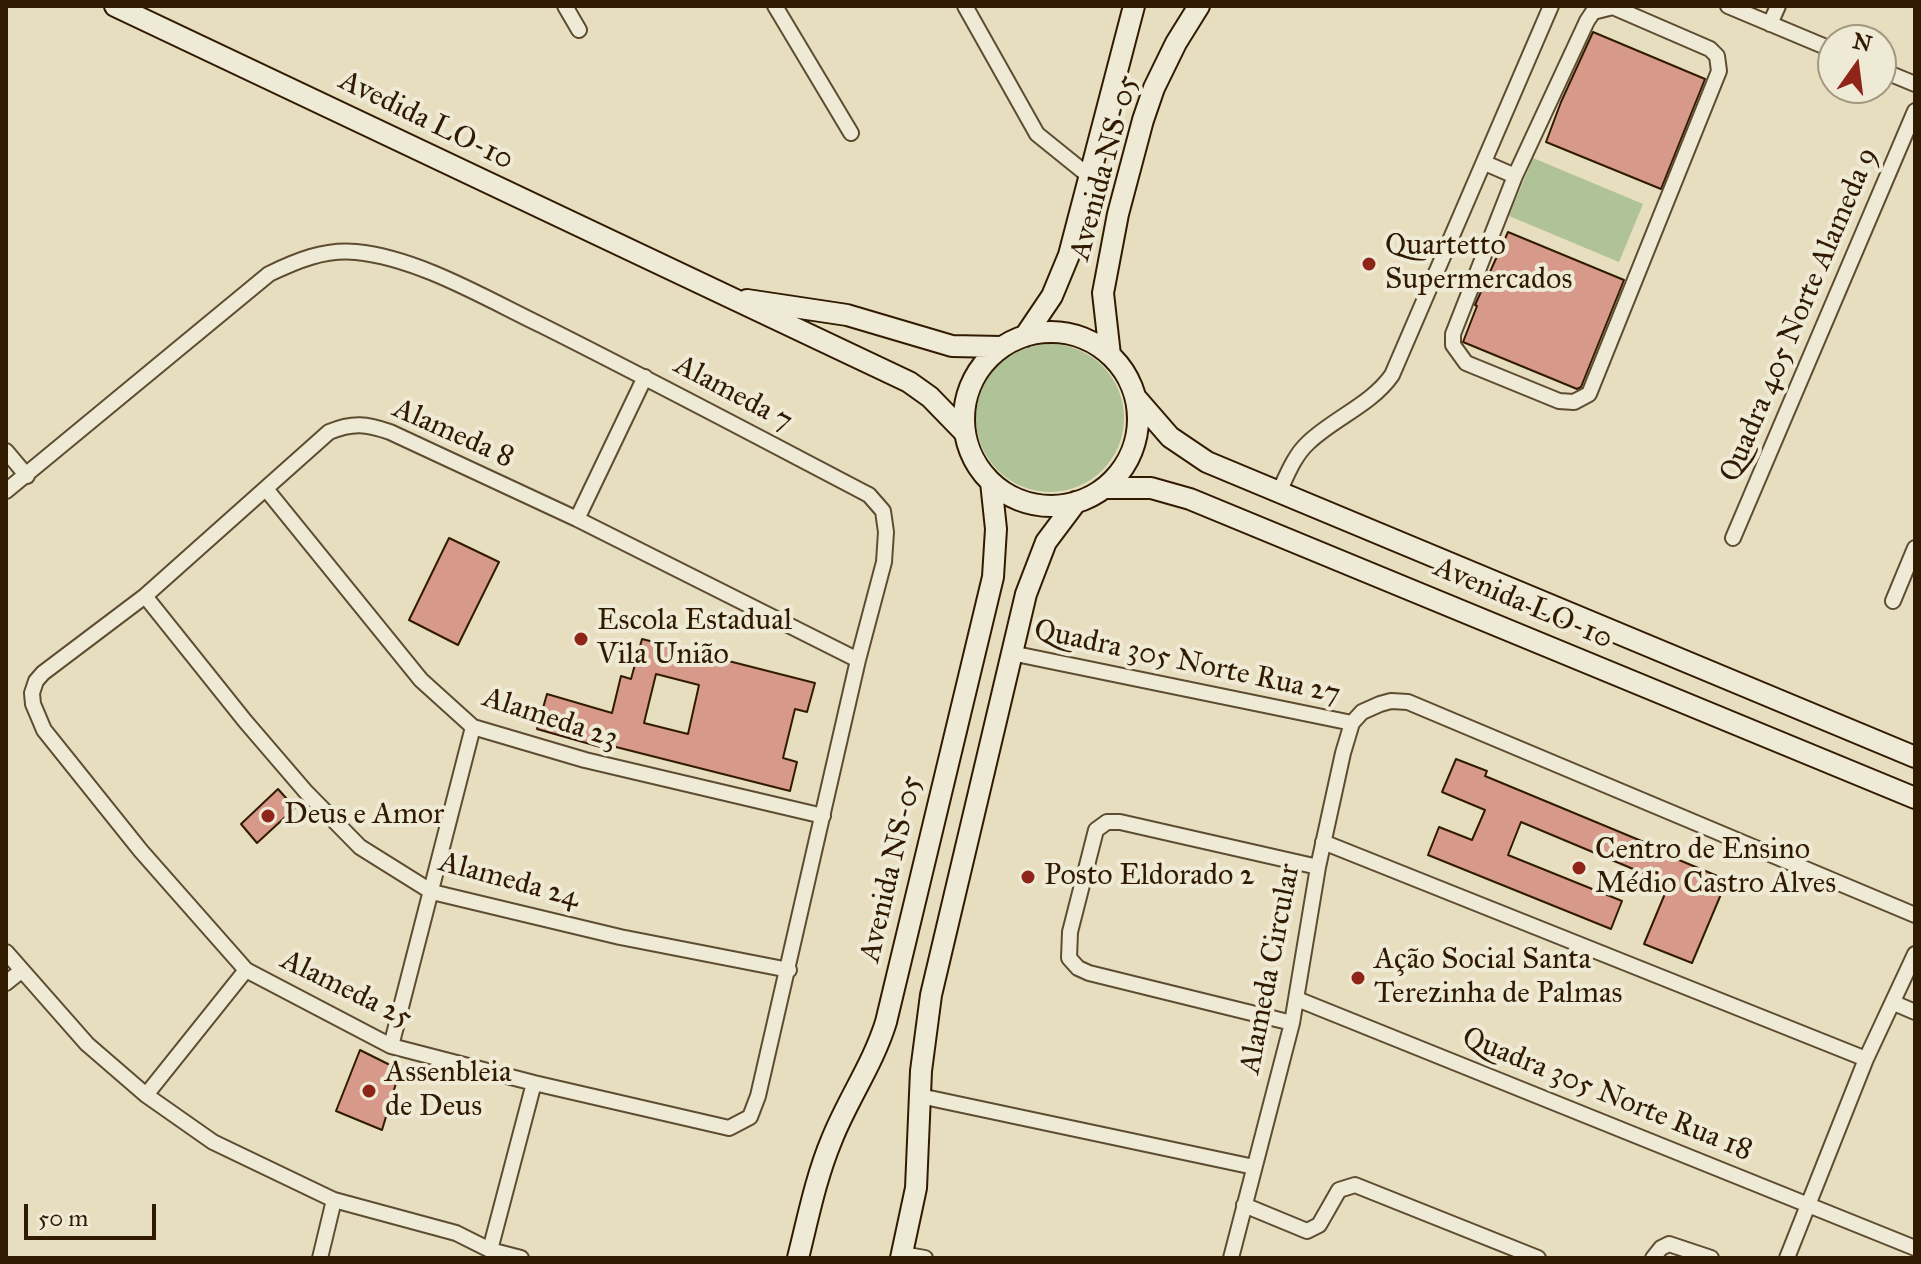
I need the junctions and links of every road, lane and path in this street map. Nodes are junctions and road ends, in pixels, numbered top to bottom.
1 (115, 6) edge
2 (565, 6) edge
3 (775, 6) edge
4 (965, 6) edge
5 (1134, 6) edge
6 (1199, 6) edge
7 (1551, 6) edge
8 (1728, 6) edge
9 (1778, 6) edge
10 (1770, 24) junction
11 (579, 30) dead end
12 (1817, 43) edge
13 (1915, 111) edge
14 (851, 133) dead end
15 (1485, 163) junction
16 (1089, 176) junction
17 (1515, 176) junction
18 (711, 291) junction
19 (1025, 336) junction
20 (1001, 347) junction
21 (1110, 355) junction
22 (645, 377) junction
23 (1137, 399) junction
24 (965, 433) junction
25 (6, 451) edge
26 (27, 476) junction
27 (991, 482) junction
28 (1104, 488) junction
29 (266, 489) junction
30 (6, 491) edge
31 (1279, 492) junction
32 (1076, 502) junction
33 (577, 519) junction
34 (1733, 538) dead end
35 (1915, 548) edge
36 (145, 596) junction
37 (1893, 601) dead end
38 (1011, 653) junction
39 (858, 660) junction
40 (1352, 723) junction
41 (473, 727) junction
42 (44, 730) joint
43 (1915, 757) edge
44 (1915, 798) edge
45 (823, 816) junction
46 (1323, 842) junction
47 (1318, 867) junction
48 (432, 892) junction
49 (1915, 915) edge
50 (6, 952) edge
51 (1915, 954) edge
52 (246, 970) junction
53 (789, 970) junction
54 (21, 971) junction
55 (6, 983) edge
56 (1297, 999) junction
57 (1894, 1003) junction
58 (1915, 1012) edge
59 (1292, 1023) junction
60 (391, 1046) junction
61 (1866, 1059) junction
62 (534, 1083) junction
63 (146, 1095) junction
64 (920, 1096) junction
65 (729, 1128) joint
66 (1254, 1167) junction
67 (334, 1200) junction
68 (1808, 1204) junction
69 (1244, 1205) junction
70 (1915, 1248) edge
71 (490, 1250) junction
72 (902, 1256) edge
73 (320, 1258) edge
74 (521, 1258) edge
75 (798, 1258) edge
76 (925, 1258) edge
77 (1231, 1258) edge
78 (1538, 1258) edge
79 (1653, 1258) edge
80 (1711, 1258) edge
81 (1787, 1258) edge

1 - 18 street, Avedida LO-10
2 - 11 street
3 - 14 street
4 - 16 street
5 - 16 street, Avenida NS-05
6 - 21 street, Avenida NS-05
7 - 15 street
8 - 10 street
9 - 10 street
10 - 12 street
13 - 34 street, Quadra 405 Norte Alameda 9
15 - 17 street
15 - 31 street
16 - 19 street, Avenida NS-05
17 - 17 street
18 - 20 street, Avedida LO-10
18 - 24 street, Avedida LO-10
19 - 20 street, Avenida NS-05
19 - 21 street, Avenida NS-05
20 - 24 street, Avenida NS-05
21 - 23 street, Avenida NS-05
22 - 26 street, Alameda 7
22 - 33 street
22 - 39 street, Alameda 7
23 - 28 street, Avenida NS-05
23 - 31 street, Avenida LO-10
24 - 27 street, Avenida NS-05
25 - 26 street
26 - 30 street, Alameda 7
27 - 32 street, Avenida NS-05
27 - 75 street, Avenida NS-05
28 - 32 street, Avenida NS-05
28 - 44 street, Avenida LO-10
29 - 33 street, Alameda 8
29 - 36 street, Alameda 8
29 - 41 street, Alameda 23
31 - 43 street, Avenida LO-10
32 - 38 street, Avenida NS-05
33 - 39 street, Alameda 8
35 - 37 street
36 - 42 street, Alameda 8
36 - 48 street, Alameda 24
38 - 40 street, Quadra 305 Norte Rua 27
38 - 64 street, Avenida NS-05
39 - 45 street, Alameda 7
40 - 46 street, Alameda Circular
40 - 49 street
41 - 45 street, Alameda 23
41 - 48 street
42 - 52 street, Alameda 25
45 - 53 street, Alameda 7
46 - 47 street, Alameda Circular
46 - 61 street
47 - 56 street, Alameda Circular
47 - 59 street
48 - 53 street, Alameda 24
48 - 60 street
50 - 54 street
51 - 57 street
52 - 60 street, Alameda 25
52 - 63 street
53 - 65 street, Alameda 7
54 - 55 street
54 - 63 street
56 - 59 street, Alameda Circular
56 - 68 street, Quadra 305 Norte Rua 18
57 - 58 street
57 - 61 street
59 - 66 street, Alameda Circular
60 - 62 street, Alameda 25
61 - 68 street
62 - 65 street, Alameda 25
62 - 71 street
63 - 67 street
64 - 66 street
64 - 72 street, Avenida NS-05
66 - 69 street, Alameda Circular
67 - 71 street
67 - 73 street
68 - 70 street, Quadra 305 Norte Rua 18
68 - 81 street
69 - 77 street, Alameda Circular
69 - 78 street
71 - 74 street
72 - 76 street
79 - 80 street

